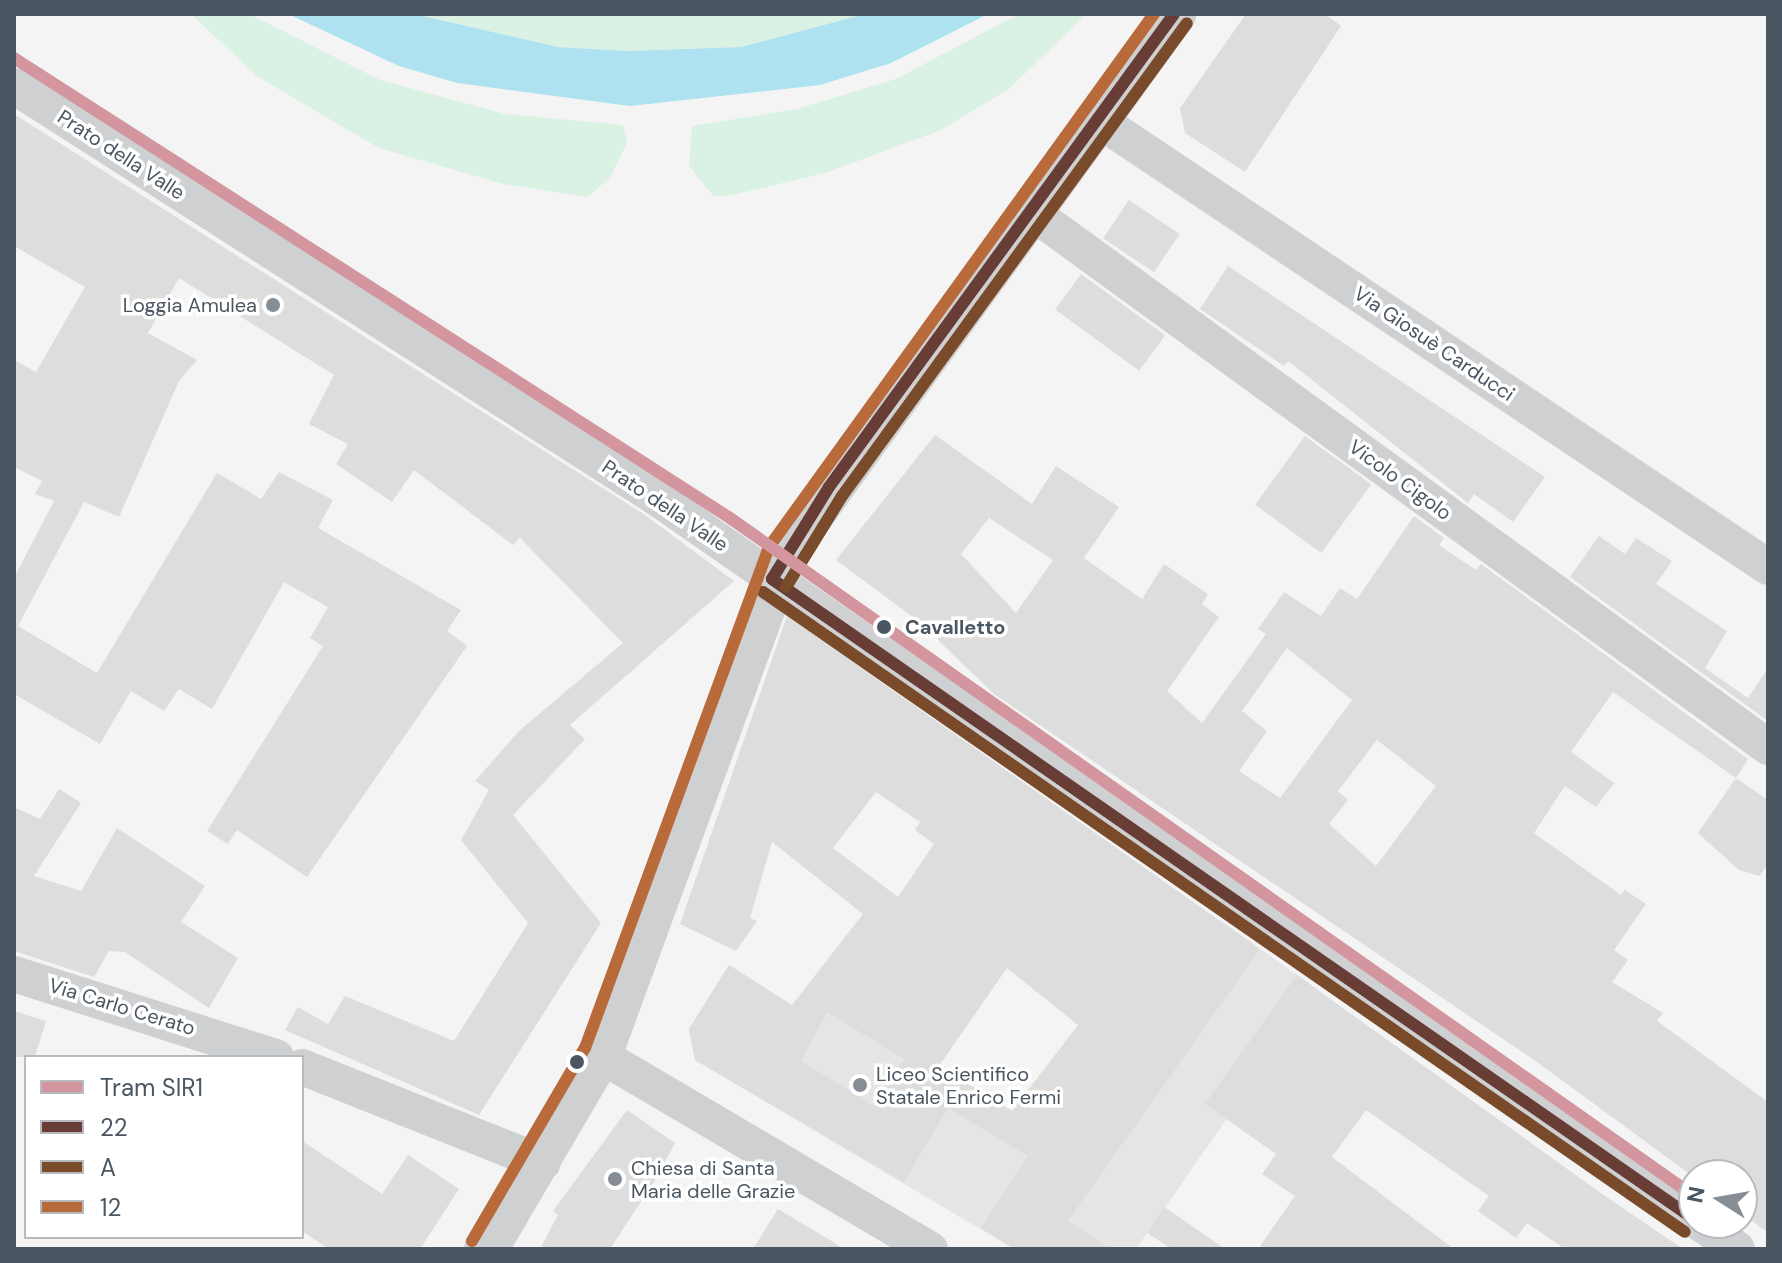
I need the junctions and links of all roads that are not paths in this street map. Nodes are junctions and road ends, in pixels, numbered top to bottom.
1 (1174, 14) edge
2 (14, 86) edge
3 (1100, 121) junction
4 (1033, 213) junction
5 (1768, 567) edge
6 (772, 579) junction
7 (1768, 747) edge
8 (14, 974) edge
9 (271, 1055) edge
10 (600, 1055) junction
11 (304, 1068) edge
12 (543, 1163) junction
13 (1678, 1208) edge
14 (486, 1249) edge
15 (930, 1249) edge

1 - 3 street
2 - 6 street, Prato della Valle
3 - 4 street
3 - 5 street, Via Giosuè Carducci
4 - 6 street
4 - 7 street, Vicolo Cigolo
6 - 10 street
6 - 13 street, Prato della Valle
8 - 9 street, Via Carlo Cerato
10 - 12 street
10 - 15 street
11 - 12 street
12 - 14 street

